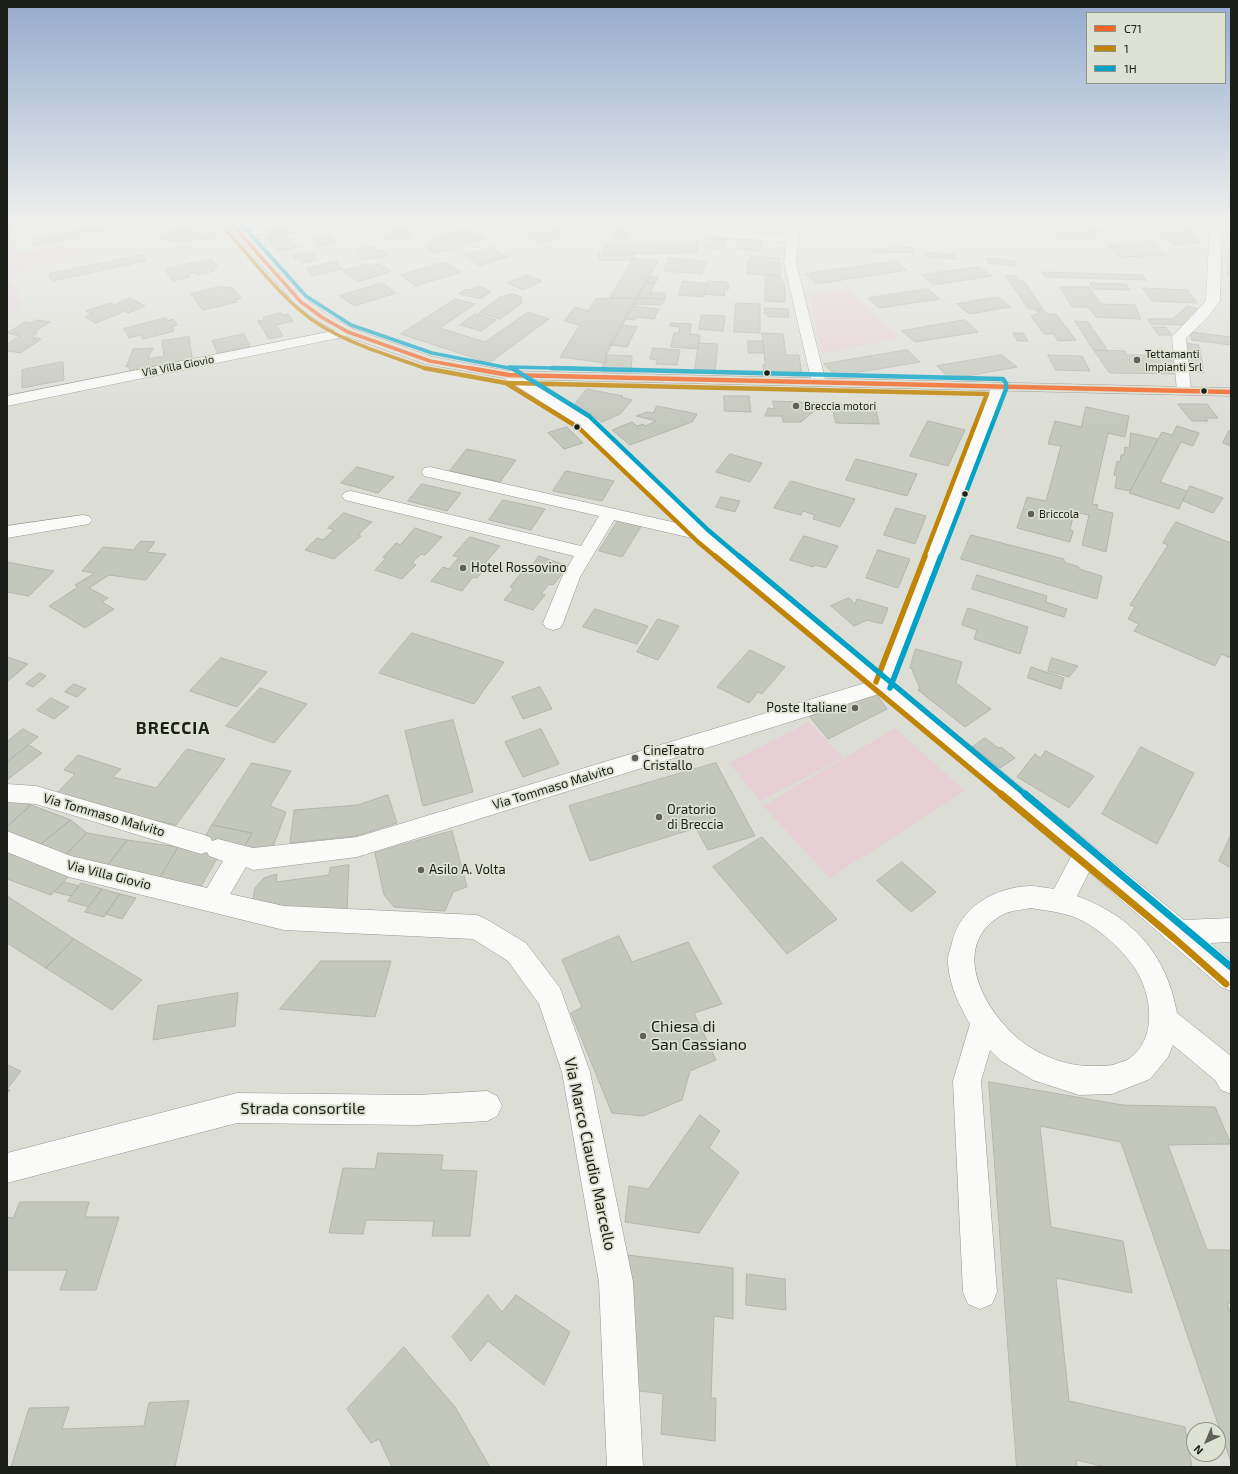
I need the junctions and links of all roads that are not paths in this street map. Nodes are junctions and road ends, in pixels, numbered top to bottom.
1 (289, 289) edge
2 (796, 289) edge
3 (1212, 289) edge
4 (348, 332) junction
5 (509, 375) junction
6 (819, 383) junction
7 (999, 386) junction
8 (1184, 391) junction
9 (1231, 392) edge
10 (7, 401) edge
11 (430, 472) dead end
12 (351, 496) dead end
13 (609, 514) junction
14 (83, 520) dead end
15 (7, 532) edge
16 (703, 536) junction
17 (586, 553) junction
18 (553, 623) dead end
19 (883, 685) junction
20 (7, 793) edge
21 (7, 841) edge
22 (220, 849) junction
23 (1085, 854) junction
24 (213, 900) junction
25 (1061, 901) junction
26 (1231, 930) edge
27 (1179, 932) junction
28 (1231, 978) edge
29 (1164, 1020) junction
30 (984, 1023) junction
31 (1231, 1080) edge
32 (488, 1106) dead end
33 (7, 1168) edge
34 (980, 1292) dead end
35 (625, 1467) edge

1 - 4 main road
2 - 6 street
3 - 8 street
4 - 5 main road
4 - 10 street, Via Villa Giovio
5 - 6 main road
5 - 16 street
6 - 7 main road
7 - 8 main road
7 - 19 street
8 - 9 main road
11 - 13 street
12 - 17 street
13 - 16 street
13 - 17 street
14 - 15 street
16 - 19 street
17 - 18 street
19 - 22 street, Via Tommaso Malvito
19 - 23 street
20 - 22 street, Via Tommaso Malvito
21 - 24 street, Via Villa Giovio
22 - 24 street
23 - 25 street
23 - 27 street
24 - 35 street, Via Marco Claudio Marcello
25 - 29 street
25 - 30 street
26 - 27 street
27 - 28 street
29 - 30 street
29 - 31 street
30 - 34 street
32 - 33 street, Strada consortile

